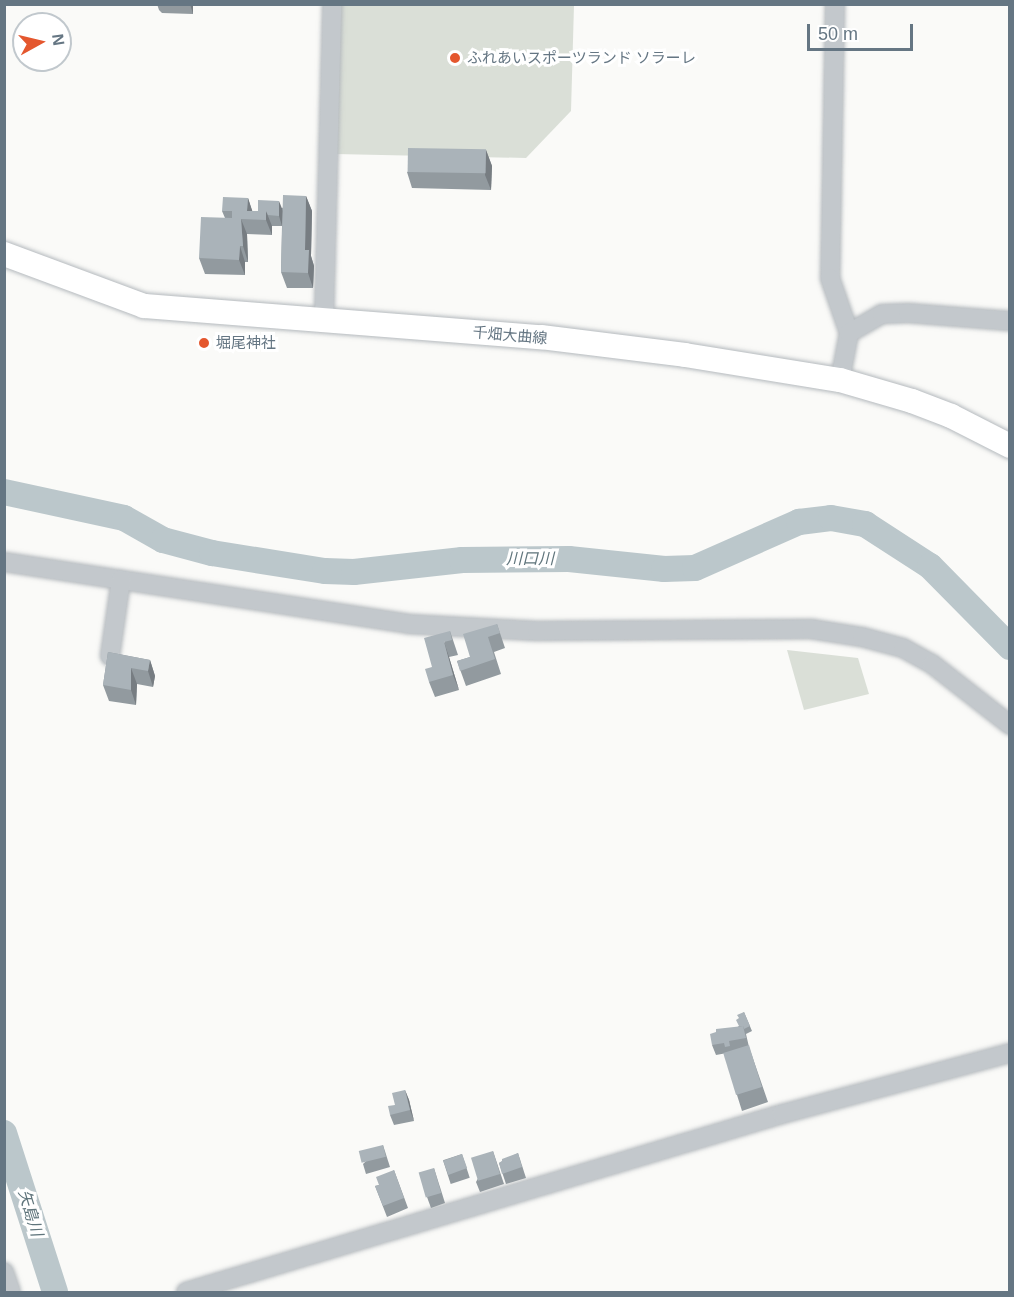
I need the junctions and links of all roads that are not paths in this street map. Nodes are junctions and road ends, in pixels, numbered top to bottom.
1 (332, 4) edge
2 (835, 4) edge
3 (4, 254) edge
4 (324, 319) junction
5 (1010, 321) edge
6 (849, 333) junction
7 (840, 380) junction
8 (1010, 446) edge
9 (4, 562) edge
10 (121, 580) junction
11 (110, 656) edge
12 (1010, 725) edge
13 (1010, 1053) edge
14 (4, 1272) edge
15 (11, 1293) edge
16 (186, 1293) edge

1 - 4 street
2 - 6 street
3 - 4 main road, 千畑大曲線
4 - 7 main road, 千畑大曲線
5 - 6 street
6 - 7 street
7 - 8 main road, 千畑大曲線
9 - 10 street
10 - 11 street
10 - 12 street
13 - 16 street
14 - 15 street

